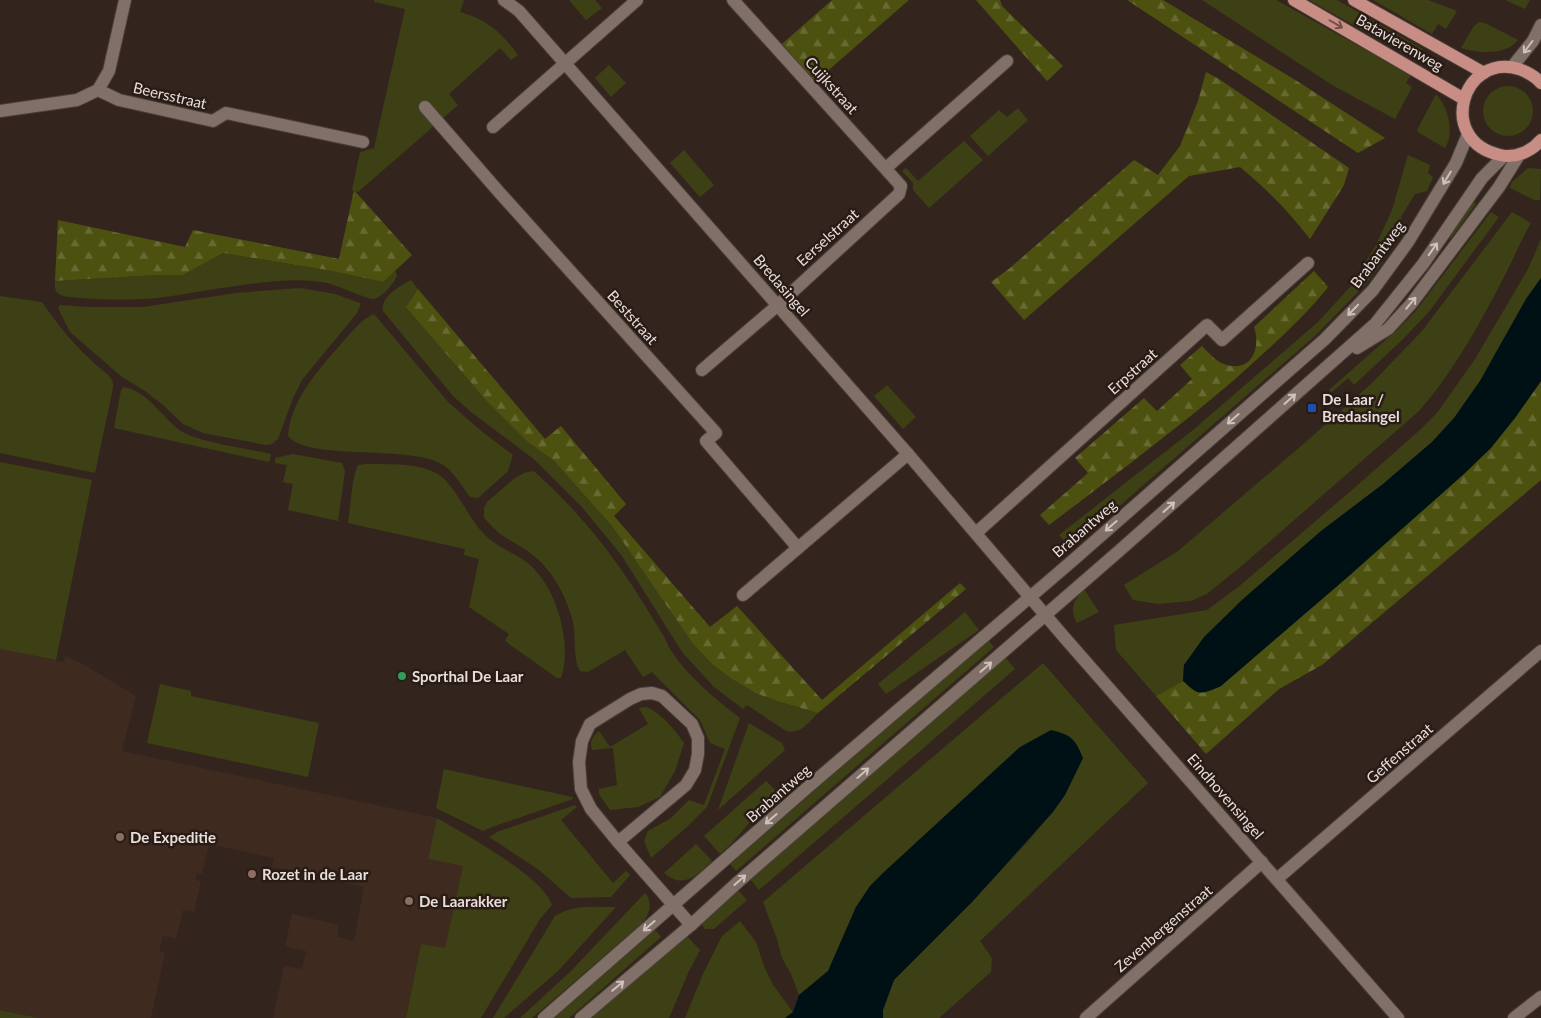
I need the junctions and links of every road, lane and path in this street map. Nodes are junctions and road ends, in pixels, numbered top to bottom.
1 (125, 0) edge
2 (504, 0) edge
3 (637, 0) edge
4 (733, 0) edge
5 (1294, 0) edge
6 (1354, 0) edge
7 (1541, 25) edge
8 (1007, 61) dead end
9 (565, 64) junction
10 (1512, 67) junction
11 (1484, 73) junction
12 (1541, 83) edge
13 (98, 90) junction
14 (1464, 99) junction
15 (425, 106) dead end
16 (0, 111) edge
17 (493, 127) dead end
18 (1468, 134) junction
19 (1541, 140) edge
20 (363, 142) dead end
21 (1530, 153) edge
22 (1504, 156) junction
23 (886, 168) junction
24 (899, 194) joint
25 (1308, 263) dead end
26 (778, 305) junction
27 (1331, 363) junction
28 (702, 370) dead end
29 (908, 454) junction
30 (976, 533) junction
31 (798, 548) junction
32 (743, 595) dead end
33 (1030, 596) junction
34 (1045, 615) junction
35 (1541, 651) edge
36 (618, 842) junction
37 (1262, 862) junction
38 (1278, 879) junction
39 (673, 905) junction
40 (691, 925) junction
41 (1541, 997) edge
42 (544, 1018) edge
43 (581, 1018) edge
44 (1086, 1018) edge
45 (1398, 1018) edge
46 (1514, 1018) edge

1 - 13 street
2 - 9 street, Bredasingel
3 - 9 street
4 - 23 street, Cuijkstraat
5 -> 14 main road, Batavierenweg
6 - 11 main road, Batavierenweg
7 -> 10 street
8 - 23 street
9 - 17 street
9 - 26 street, Bredasingel
10 - 11 main road
10 - 12 main road
11 - 14 main road
13 - 16 street
13 - 20 street, Beersstraat
14 - 18 main road
15 - 31 street, Beststraat
18 - 22 main road
18 -> 33 street, Brabantweg
19 - 21 main road
21 - 22 main road
27 -> 21 street
27 -> 22 street
23 - 24 street, Cuijkstraat
24 - 26 street, Eerselstraat
25 - 30 street, Erpstraat
26 - 28 street
26 - 29 street, Bredasingel
34 -> 27 street
29 - 30 street, Bredasingel
29 - 31 street
30 - 33 street, Bredasingel
31 - 32 street
33 - 34 street, Eindhovensingel
33 -> 39 street, Brabantweg
34 - 37 street, Eindhovensingel
40 -> 34 street
35 - 38 street, Geffenstraat
36 - 36 street
36 - 39 street
37 - 38 street, Eindhovensingel
37 - 44 street, Zevenbergenstraat
38 - 45 street, Eindhovensingel
39 - 40 street
39 -> 42 street, Brabantweg
43 -> 40 street
41 - 46 street

